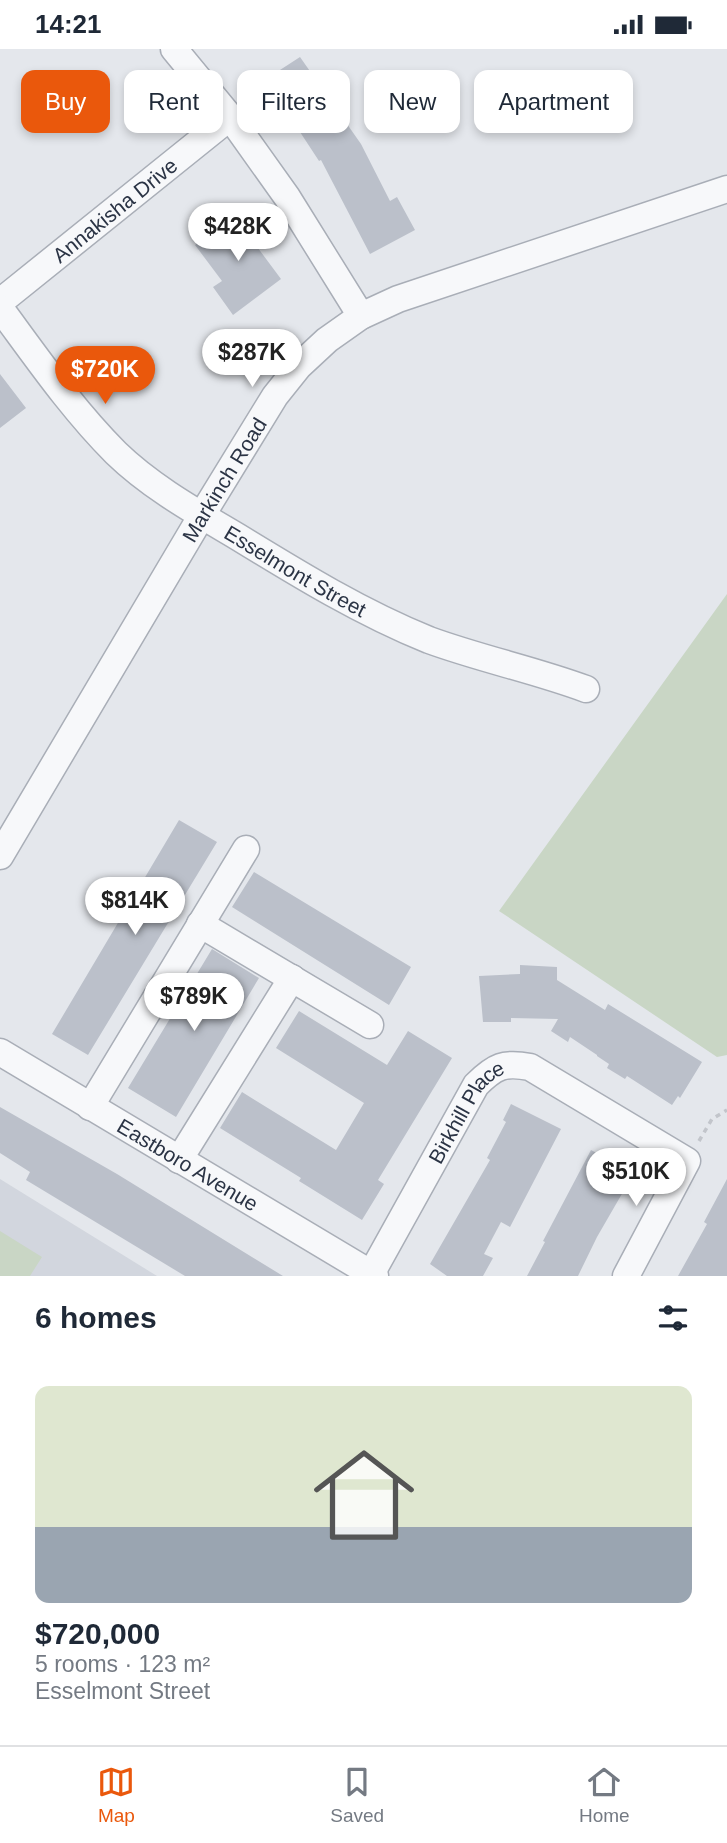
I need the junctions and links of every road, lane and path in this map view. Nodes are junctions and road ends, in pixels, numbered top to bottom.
1 (174, 49) edge
2 (230, 117) junction
3 (727, 188) edge
4 (0, 302) edge
5 (0, 308) edge
6 (361, 316) junction
7 (202, 515) junction
8 (586, 689) dead end
9 (246, 849) dead end
10 (0, 856) edge
11 (200, 924) junction
12 (292, 978) junction
13 (370, 1025) dead end
14 (0, 1052) edge
15 (90, 1107) junction
16 (727, 1110) edge
17 (179, 1160) junction
18 (687, 1161) junction
19 (372, 1275) edge
20 (626, 1276) edge

1 - 2 street
2 - 4 street, Annakisha Drive
2 - 6 street
3 - 6 street, Markinch Road
5 - 7 street, Esselmont Street
6 - 7 street, Markinch Road
7 - 8 street, Esselmont Street
7 - 10 street, Markinch Road
9 - 11 street
11 - 12 street
11 - 15 street
12 - 13 street
12 - 17 street
14 - 15 street, Eastboro Avenue
15 - 17 street, Eastboro Avenue
16 - 18 path
17 - 19 street, Eastboro Avenue
18 - 19 street, Birkhill Place
18 - 20 street

